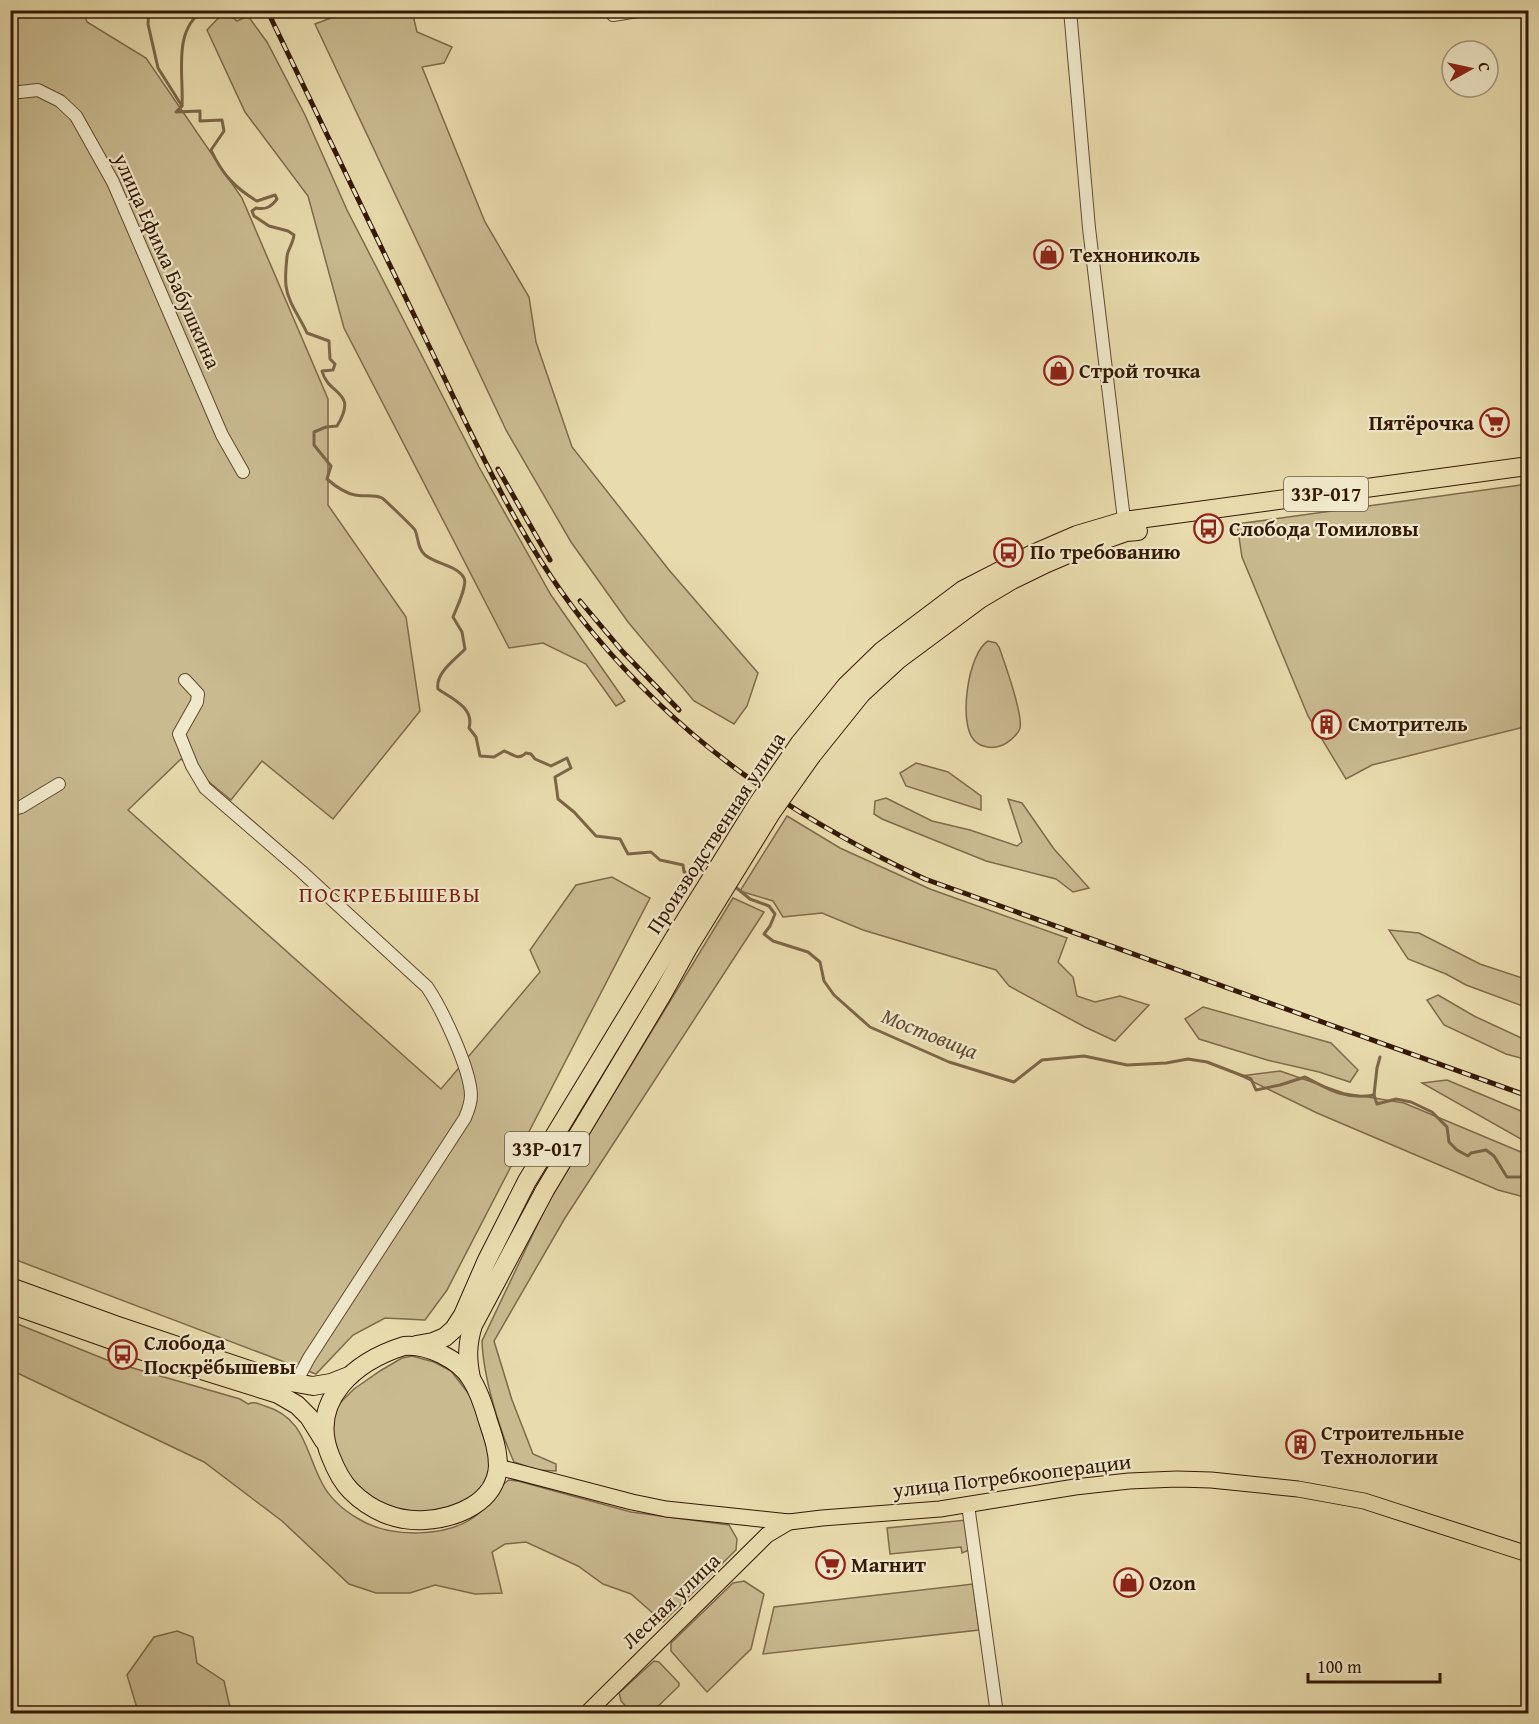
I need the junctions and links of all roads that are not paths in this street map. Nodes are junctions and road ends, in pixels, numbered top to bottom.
1 (612, 10) edge
2 (644, 10) edge
3 (1070, 10) edge
4 (10, 93) edge
5 (1528, 466) edge
6 (243, 472) dead end
7 (1528, 476) edge
8 (1125, 527) junction
9 (185, 680) dead end
10 (59, 784) dead end
11 (10, 810) edge
12 (682, 941) junction
13 (10, 1287) edge
14 (10, 1304) edge
15 (413, 1346) junction
16 (350, 1375) junction
17 (471, 1378) junction
18 (295, 1384) junction
19 (324, 1441) junction
20 (498, 1467) junction
21 (968, 1505) junction
22 (741, 1518) junction
23 (789, 1522) junction
24 (1528, 1554) edge
25 (746, 1556) junction
26 (586, 1713) edge
27 (997, 1713) edge

1 - 2 street
3 - 8 street
4 - 6 street, улица Ефима Бабушкина
5 - 8 highway, Производственная улица / 33Р-017
7 - 8 highway, Производственная улица / 33Р-017
8 - 12 highway, Производственная улица / 33Р-017, bridge
9 - 18 street
10 - 11 street
12 - 15 highway, Производственная улица / 33Р-017
12 - 17 highway, Производственная улица / 33Р-017
13 - 18 highway, 33Р-017
14 - 19 highway, 33Р-017
15 - 16 highway, 33Р-017
15 - 17 highway, 33Р-017
16 - 18 highway, 33Р-017
16 - 19 highway, 33Р-017
17 - 20 highway, 33Р-017
19 - 20 highway, 33Р-017
20 - 22 main road, улица Потребкооперации
21 - 23 main road, улица Потребкооперации
21 - 24 main road, улица Потребкооперации
21 - 27 street
22 - 23 main road, улица Потребкооперации
22 - 25 main road
23 - 25 main road, Лесная улица
25 - 26 main road, Лесная улица

